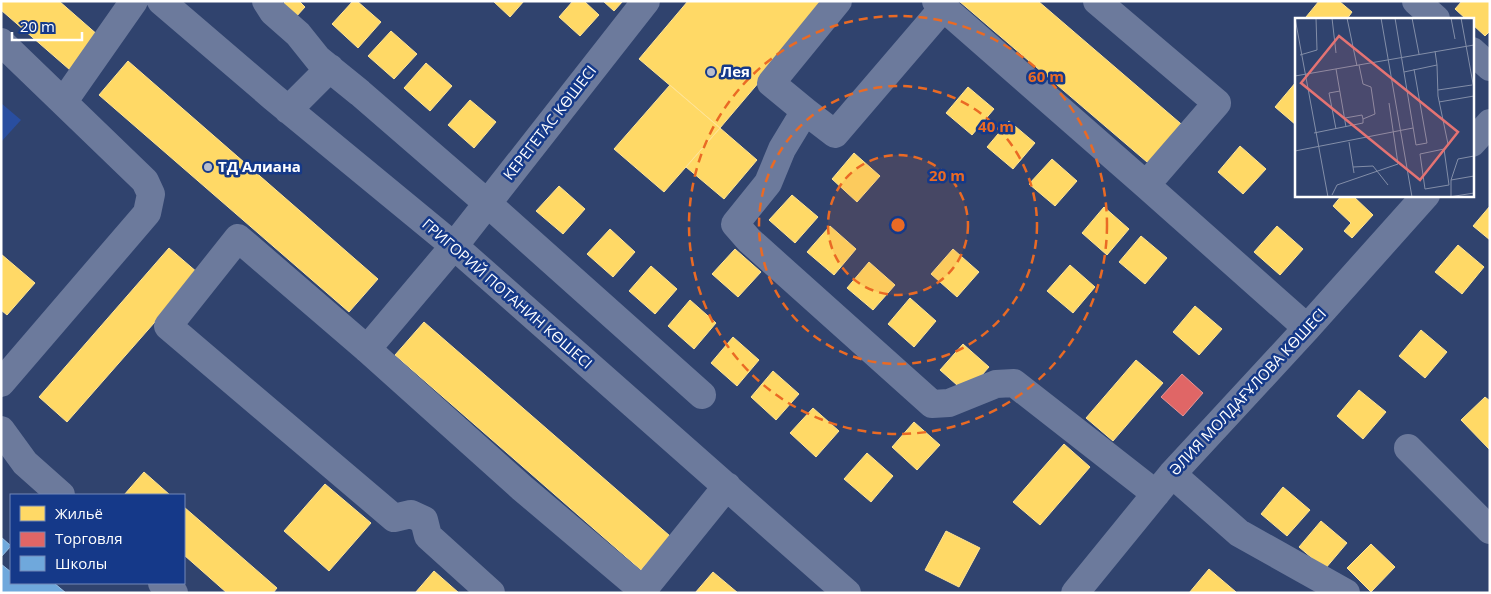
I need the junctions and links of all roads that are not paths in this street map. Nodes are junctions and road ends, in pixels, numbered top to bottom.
1 (134, 1) edge
2 (161, 1) edge
3 (266, 1) edge
4 (646, 1) edge
5 (838, 1) edge
6 (1097, 1) edge
7 (1416, 1) edge
8 (940, 4) edge
9 (1435, 18) edge
10 (1, 42) edge
11 (1474, 53) edge
12 (1490, 67) edge
13 (330, 68) junction
14 (64, 101) junction
15 (288, 110) junction
16 (805, 110) junction
17 (1490, 123) edge
18 (1474, 140) edge
19 (1146, 185) junction
20 (1425, 196) edge
21 (488, 203) junction
22 (454, 246) junction
23 (1307, 328) junction
24 (367, 349) junction
25 (1, 383) edge
26 (702, 395) dead end
27 (1, 430) edge
28 (1408, 448) dead end
29 (1164, 484) junction
30 (727, 486) junction
31 (60, 494) edge
32 (1490, 530) edge
33 (163, 584) edge
34 (645, 591) edge
35 (174, 593) edge
36 (491, 593) edge
37 (847, 593) edge
38 (1075, 593) edge
39 (1346, 593) edge

1 - 14 street
2 - 15 street, ГРИГОРИЙ ПОТАНИН КӨШЕСІ
3 - 13 street
4 - 21 street, КЕРЕГЕТАС КӨШЕСІ
5 - 16 street
6 - 19 street
7 - 9 street
8 - 16 street
8 - 19 street
10 - 14 street
11 - 12 street
13 - 15 street
13 - 21 street
14 - 25 street
15 - 22 street, ГРИГОРИЙ ПОТАНИН КӨШЕСІ
16 - 29 street
17 - 18 street
19 - 23 street
20 - 23 street, ӘЛИЯ МОЛДАҒҰЛОВА КӨШЕСІ
21 - 22 street, КЕРЕГЕТАС КӨШЕСІ
21 - 26 street
22 - 24 street, КЕРЕГЕТАС КӨШЕСІ
22 - 30 street, ГРИГОРИЙ ПОТАНИН КӨШЕСІ
23 - 29 street, ӘЛИЯ МОЛДАҒҰЛОВА КӨШЕСІ
24 - 34 street
24 - 36 street
27 - 31 street
28 - 32 street
29 - 38 street, ӘЛИЯ МОЛДАҒҰЛОВА КӨШЕСІ
29 - 39 street
30 - 34 street
30 - 37 street, ГРИГОРИЙ ПОТАНИН КӨШЕСІ
33 - 35 street

